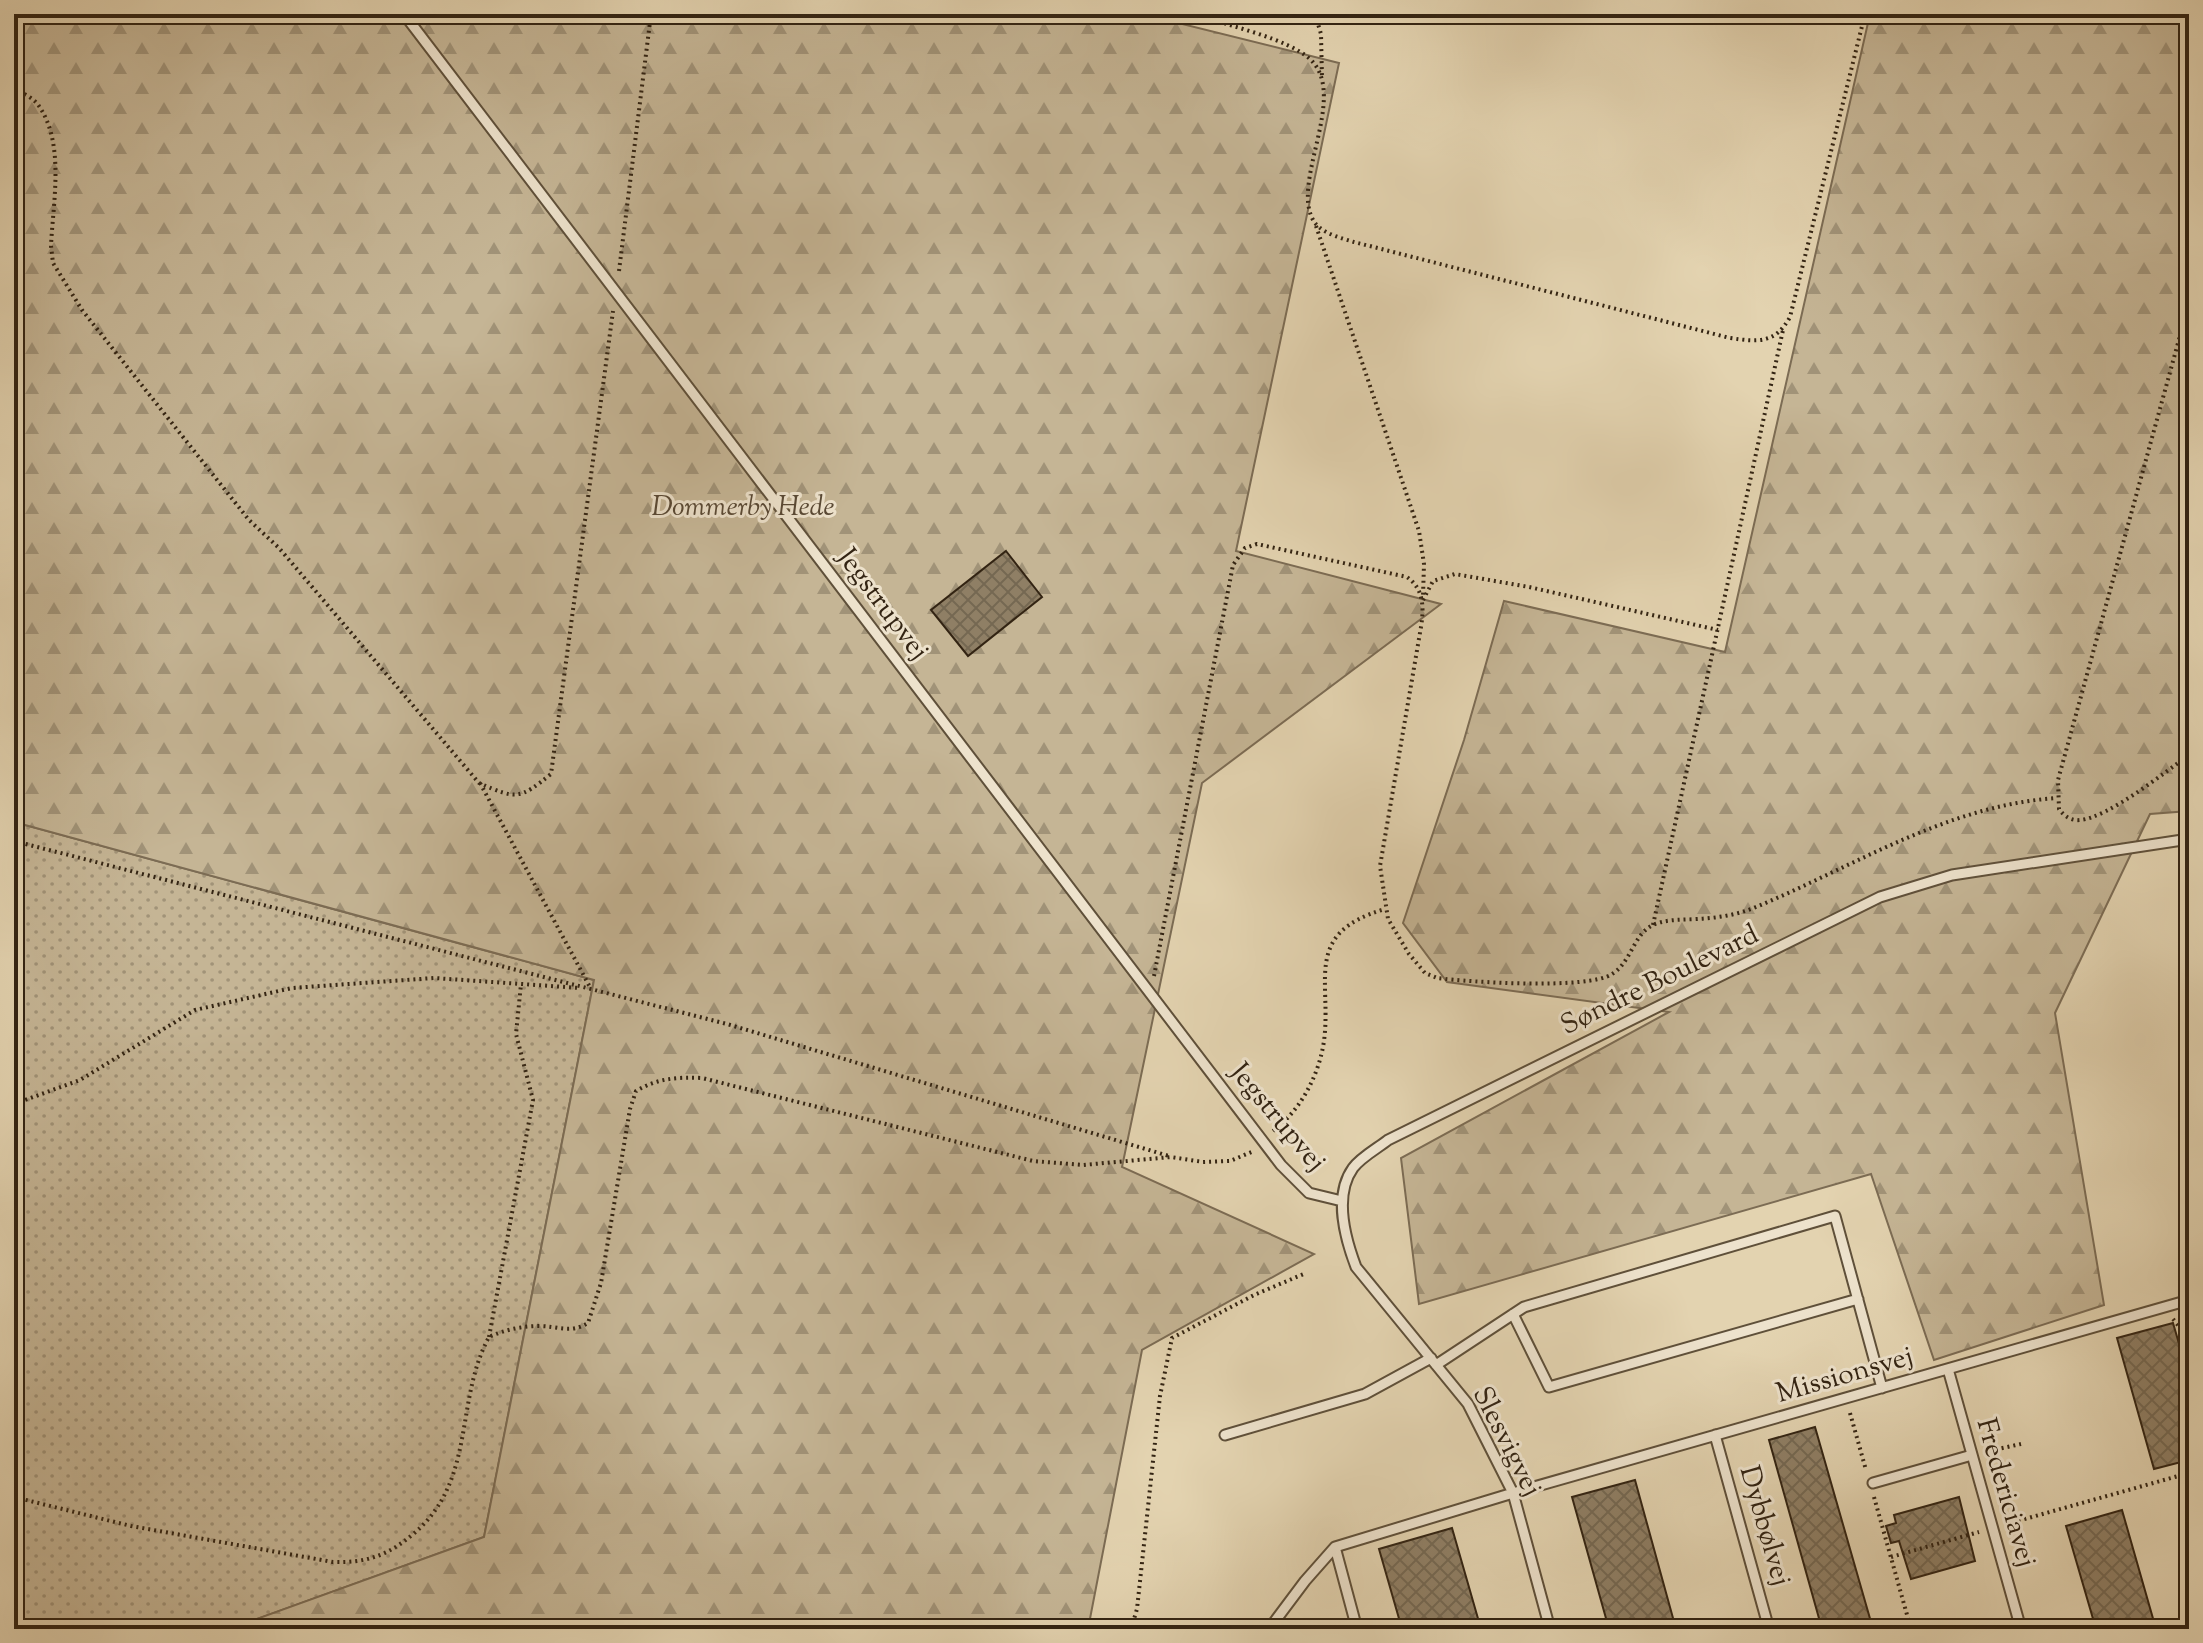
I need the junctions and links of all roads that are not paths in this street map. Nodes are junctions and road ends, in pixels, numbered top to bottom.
1 (404, 14) edge
2 (2189, 839) edge
3 (1342, 1201) junction
4 (1858, 1299) junction
5 (2189, 1300) edge
6 (1513, 1314) junction
7 (1411, 1334) joint
8 (1433, 1362) junction
9 (1948, 1369) junction
10 (1882, 1388) junction
11 (1225, 1435) dead end
12 (1715, 1435) junction
13 (1972, 1455) junction
14 (1872, 1484) road end
15 (1513, 1493) junction
16 (1335, 1547) junction
17 (1269, 1629) edge
18 (1357, 1629) edge
19 (1550, 1629) edge
20 (1769, 1629) edge
21 (2021, 1629) edge

1 - 3 lane, Jegstrupvej
2 - 3 lane, Søndre Boulevard
3 - 7 lane, Søndre Boulevard
4 - 6 lane
4 - 6 lane
4 - 10 lane
5 - 9 lane, Missionsvej
6 - 8 lane
7 - 8 lane, Slesvigvej
8 - 11 lane
8 - 15 lane, Slesvigvej
9 - 10 lane, Missionsvej
9 - 13 lane, Fredericiavej
10 - 12 lane, Missionsvej
12 - 15 lane, Missionsvej
12 - 20 lane, Dybbølvej
13 - 14 lane
13 - 21 lane, Fredericiavej
15 - 16 lane, Missionsvej
15 - 19 lane, Slesvigvej
16 - 17 lane
16 - 18 lane

